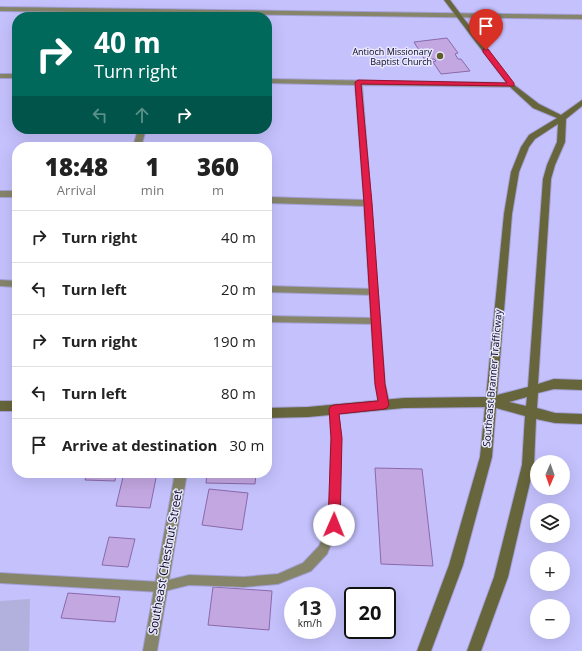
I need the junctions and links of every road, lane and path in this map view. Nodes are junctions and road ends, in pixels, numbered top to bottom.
1 (448, 0) edge
2 (0, 9) edge
3 (197, 12) edge
4 (272, 13) edge
5 (460, 16) junction
6 (582, 17) edge
7 (0, 76) edge
8 (12, 76) edge
9 (272, 81) edge
10 (358, 82) junction
11 (512, 85) junction
12 (582, 102) edge
13 (562, 118) junction
14 (0, 194) edge
15 (12, 194) edge
16 (272, 200) edge
17 (368, 203) junction
18 (0, 284) edge
19 (12, 284) edge
20 (272, 290) edge
21 (374, 292) junction
22 (272, 320) edge
23 (376, 321) junction
24 (582, 385) edge
25 (532, 391) junction
26 (490, 402) junction
27 (384, 405) junction
28 (0, 406) edge
29 (12, 406) edge
30 (334, 409) junction
31 (272, 413) edge
32 (531, 413) junction
33 (582, 419) edge
34 (180, 478) edge
35 (0, 578) edge
36 (161, 587) junction
37 (150, 651) edge
38 (424, 651) edge
39 (474, 651) edge

1 - 5 main road
2 - 3 street
4 - 5 street
5 - 6 street
5 - 11 main road
7 - 8 street
9 - 10 street
10 - 11 street
10 - 17 street
11 - 13 main road
12 - 13 main road, Southeast Branner Trafficway
13 - 25 main road
13 - 26 main road, Southeast Branner Trafficway
14 - 15 street
16 - 17 street
17 - 21 street
18 - 19 lane
20 - 21 lane
21 - 23 street
22 - 23 lane
23 - 27 street
24 - 25 main road
25 - 26 main road
25 - 32 main road
26 - 27 main road
26 - 32 main road
26 - 38 main road, Southeast Branner Trafficway
27 - 30 main road
28 - 29 main road
30 - 31 main road
30 - 36 lane
32 - 33 main road
32 - 39 main road
34 - 36 street, Southeast Chestnut Street
35 - 36 lane
36 - 37 street, Southeast Chestnut Street

